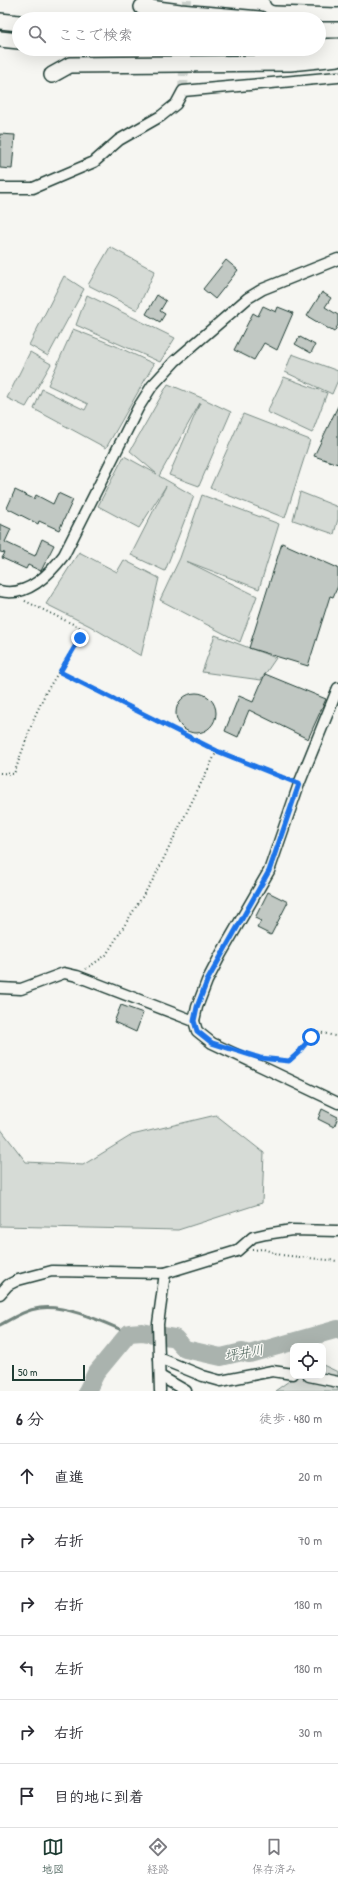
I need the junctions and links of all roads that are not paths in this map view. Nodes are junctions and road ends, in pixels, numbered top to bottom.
1 (275, 0) edge
2 (338, 2) edge
3 (142, 7) dead end
4 (180, 12) edge
5 (326, 20) edge
6 (0, 21) edge
7 (338, 21) edge
8 (12, 22) edge
9 (326, 30) edge
10 (338, 30) edge
11 (0, 39) edge
12 (12, 40) edge
13 (338, 46) edge
14 (326, 47) edge
15 (338, 58) edge
16 (52, 75) dead end
17 (338, 77) edge
18 (0, 188) edge
19 (338, 259) edge
20 (0, 591) edge
21 (338, 688) edge
22 (0, 988) edge
23 (194, 1021) junction
24 (338, 1104) edge
25 (338, 1231) edge
26 (165, 1273) junction
27 (0, 1294) edge
28 (159, 1358) junction
29 (290, 1374) edge
30 (160, 1376) junction
31 (324, 1379) edge
32 (338, 1382) edge
33 (160, 1391) edge
34 (186, 1391) edge

1 - 2 street
3 - 4 highway
5 - 7 highway
6 - 8 highway
9 - 10 highway
11 - 12 highway
13 - 14 highway
15 - 16 highway
17 - 18 street
19 - 20 street
21 - 23 street
22 - 23 street
23 - 24 street
25 - 26 street
26 - 27 street
26 - 28 street
28 - 29 street
28 - 30 street
30 - 33 street
30 - 34 street
31 - 32 street

